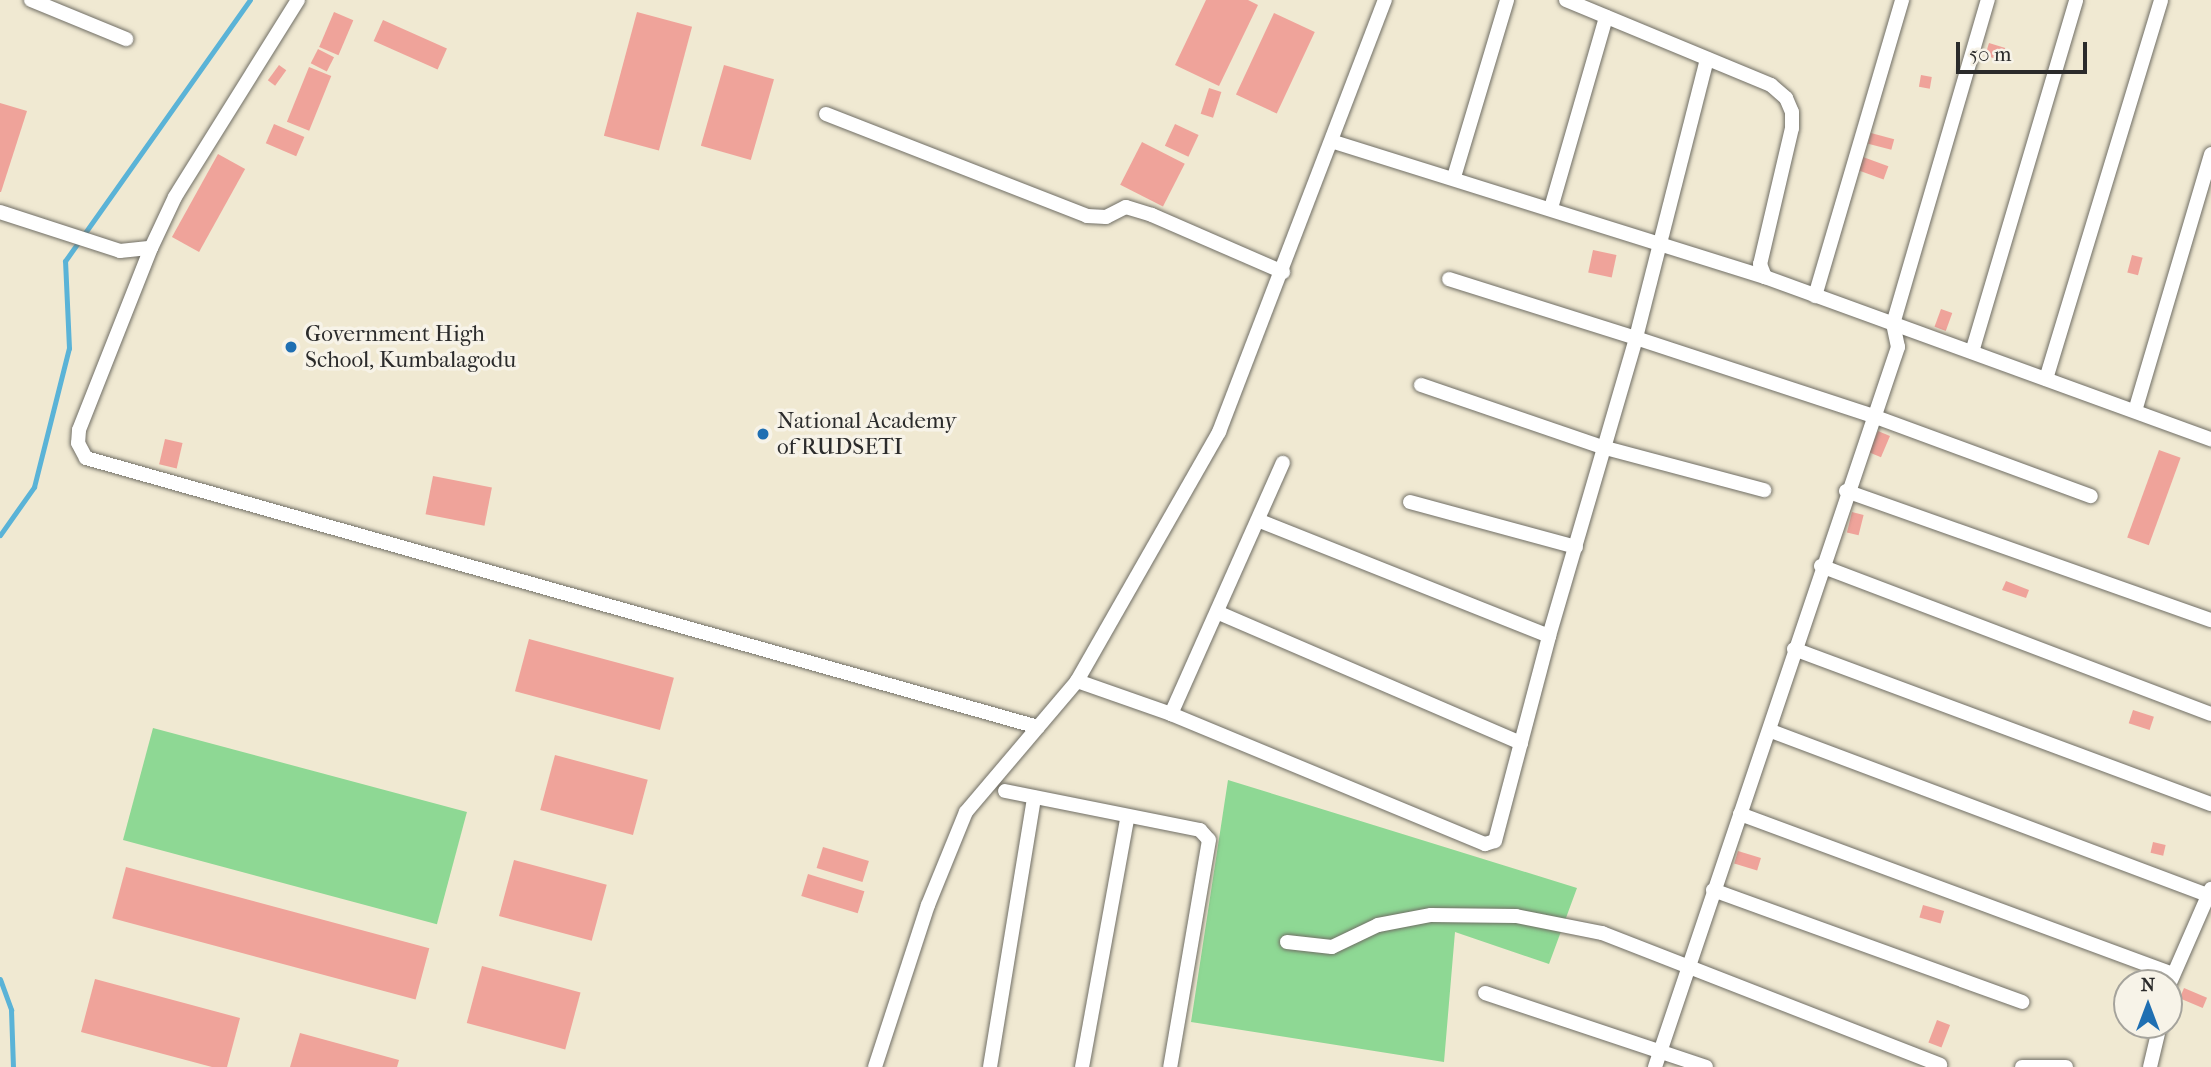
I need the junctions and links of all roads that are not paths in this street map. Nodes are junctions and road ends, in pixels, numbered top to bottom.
1 (31, 0) edge
2 (298, 0) edge
3 (1385, 0) edge
4 (1507, 0) edge
5 (1566, 0) edge
6 (1902, 0) edge
7 (1989, 0) edge
8 (2076, 0) edge
9 (2161, 0) edge
10 (1606, 17) junction
11 (126, 39) dead end
12 (1707, 59) junction
13 (826, 114) dead end
14 (1334, 142) junction
15 (2211, 154) edge
16 (1454, 177) junction
17 (1551, 208) junction
18 (0, 212) edge
19 (1660, 243) junction
20 (151, 248) junction
21 (1283, 272) junction
22 (1765, 277) junction
23 (1449, 279) dead end
24 (1815, 296) junction
25 (1893, 324) junction
26 (1636, 338) junction
27 (1972, 352) junction
28 (2046, 379) junction
29 (1421, 385) dead end
30 (2135, 411) junction
31 (1873, 416) junction
32 (2210, 437) edge
33 (1602, 447) junction
34 (1283, 463) dead end
35 (1764, 490) dead end
36 (1846, 491) junction
37 (2091, 496) dead end
38 (1410, 502) dead end
39 (1260, 521) junction
40 (1576, 547) junction
41 (1821, 566) junction
42 (1219, 612) junction
43 (2211, 620) edge
44 (1549, 636) junction
45 (1794, 649) junction
46 (1077, 681) junction
47 (1171, 714) junction
48 (2211, 714) edge
49 (1038, 727) junction
50 (1771, 731) junction
51 (1521, 743) junction
52 (1005, 791) dead end
53 (1034, 799) junction
54 (2211, 804) edge
55 (1740, 814) junction
56 (1127, 819) junction
57 (1713, 890) junction
58 (2210, 892) edge
59 (1287, 942) dead end
60 (1686, 966) junction
61 (2142, 969) edge
62 (2175, 969) edge
63 (1485, 993) dead end
64 (2022, 1002) dead end
65 (2157, 1039) edge
66 (1661, 1050) junction
67 (1940, 1065) dead end
68 (875, 1067) edge
69 (990, 1067) edge
70 (1082, 1067) edge
71 (1170, 1067) edge
72 (1655, 1067) edge
73 (1706, 1067) edge
74 (2022, 1067) edge
75 (2066, 1067) edge
76 (2150, 1067) edge

1 - 11 street
2 - 20 street
3 - 14 street
4 - 16 street
5 - 10 street
6 - 24 street
7 - 25 street
8 - 27 street
9 - 28 street
10 - 12 street
10 - 17 street
12 - 19 street
12 - 22 street
13 - 21 street
14 - 16 street
14 - 21 street
15 - 30 street
16 - 17 street
17 - 19 street
18 - 20 street
19 - 22 street
19 - 26 street
20 - 49 street
21 - 46 street
22 - 24 street
23 - 26 street
24 - 25 street
25 - 27 street
25 - 31 street
26 - 31 street
26 - 33 street
27 - 28 street
28 - 30 street
29 - 33 street
30 - 32 street
31 - 36 street
31 - 37 street
33 - 35 street
33 - 40 street
34 - 39 street
36 - 41 street
36 - 43 street
38 - 40 street
39 - 42 street
39 - 44 street
40 - 44 street
41 - 45 street
41 - 48 street
42 - 47 street
42 - 51 street
44 - 51 street
45 - 50 street
45 - 54 street
46 - 47 street
46 - 49 street
47 - 51 street
49 - 68 street
50 - 55 street
50 - 58 street
52 - 53 street
53 - 56 street
53 - 69 street
55 - 57 street
55 - 61 street
56 - 70 street
56 - 71 street
57 - 60 street
57 - 64 street
58 - 62 street
59 - 60 street
60 - 66 street
60 - 67 street
63 - 66 street
65 - 76 street
66 - 72 street
66 - 73 street
74 - 75 street

